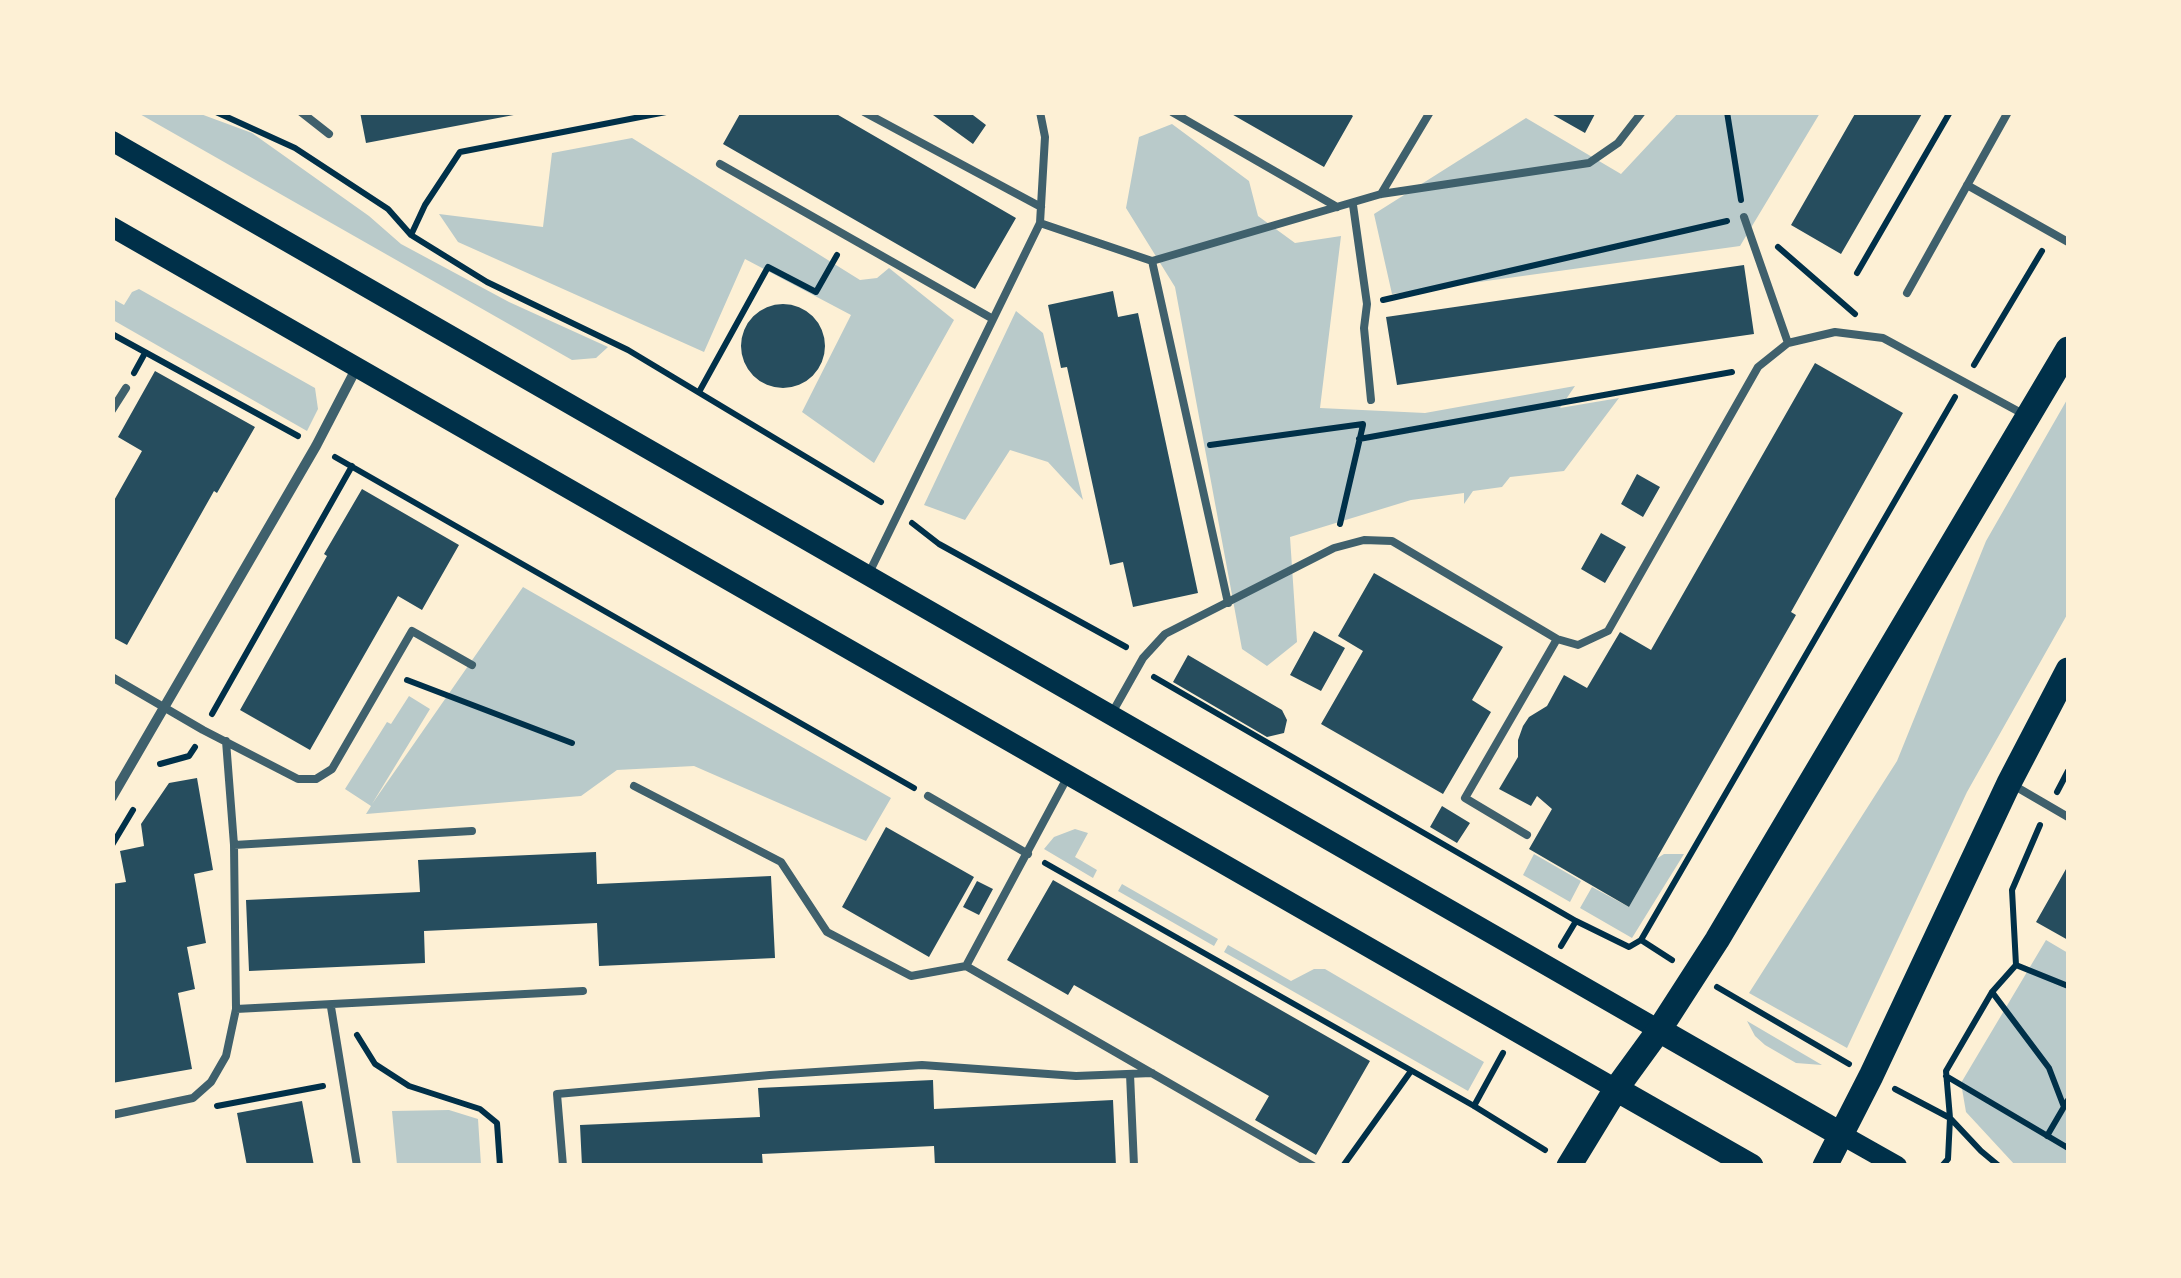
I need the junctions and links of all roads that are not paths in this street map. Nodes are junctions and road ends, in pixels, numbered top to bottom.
1 (302, 112) edge
2 (864, 112) edge
3 (1040, 112) edge
4 (1172, 112) edge
5 (1430, 112) edge
6 (1642, 112) edge
7 (2008, 112) edge
8 (329, 134) dead end
9 (112, 141) edge
10 (720, 164) dead end
11 (1968, 184) junction
12 (1382, 194) junction
13 (1353, 205) junction
14 (1042, 206) junction
15 (1338, 207) junction
16 (1744, 217) road end
17 (1040, 223) junction
18 (112, 227) edge
19 (2068, 242) edge
20 (1152, 261) junction
21 (1906, 293) dead end
22 (994, 319) junction
23 (1788, 343) junction
24 (2068, 348) edge
25 (357, 366) junction
26 (126, 388) dead end
27 (1371, 400) road end
28 (112, 410) edge
29 (2028, 417) junction
30 (868, 576) junction
31 (1228, 603) junction
32 (1557, 640) junction
33 (472, 665) dead end
34 (2068, 670) edge
35 (112, 677) edge
36 (164, 708) junction
37 (1111, 715) junction
38 (226, 740) junction
39 (1068, 774) junction
40 (2009, 783) junction
41 (634, 786) dead end
42 (928, 796) road end
43 (112, 798) edge
44 (2068, 817) edge
45 (472, 831) dead end
46 (1527, 835) dead end
47 (234, 845) junction
48 (1028, 854) junction
49 (966, 966) junction
50 (582, 991) dead end
51 (331, 1006) junction
52 (236, 1010) junction
53 (1660, 1030) junction
54 (1152, 1073) junction
55 (1130, 1074) junction
56 (1616, 1089) junction
57 (112, 1115) edge
58 (1842, 1135) junction
59 (1570, 1165) edge
60 (357, 1166) edge
61 (563, 1166) edge
62 (1134, 1166) edge
63 (1313, 1166) edge
64 (1752, 1166) edge
65 (1824, 1166) edge
66 (1898, 1166) edge

1 - 8 lane
2 - 14 lane
3 - 14 lane
4 - 15 lane
5 - 12 lane
6 - 12 lane
7 - 11 lane
9 - 30 main road
10 - 22 lane
11 - 19 lane
11 - 21 lane
12 - 13 lane
13 - 15 lane
13 - 27 lane
14 - 17 lane
15 - 20 lane
16 - 23 lane
17 - 20 lane
17 - 22 lane
18 - 25 main road
20 - 31 lane
22 - 30 lane
23 - 29 lane
23 - 32 lane
24 - 29 main road
25 - 36 street
25 - 39 main road
26 - 28 lane
29 - 53 main road
30 - 37 main road
31 - 32 lane
31 - 37 lane
32 - 46 lane
33 - 38 lane
34 - 40 main road
35 - 36 lane
36 - 38 lane
36 - 43 street
37 - 53 main road
38 - 47 lane
39 - 48 lane
39 - 56 main road
40 - 44 lane
40 - 58 main road
41 - 49 lane
42 - 48 lane
45 - 47 lane
47 - 52 lane
48 - 49 lane
49 - 54 lane
50 - 51 lane
51 - 52 lane
51 - 60 lane
52 - 57 lane
53 - 56 main road
53 - 58 main road
54 - 55 lane
54 - 63 lane
55 - 61 lane
55 - 62 lane
56 - 59 main road
56 - 64 main road
58 - 65 main road
58 - 66 main road

